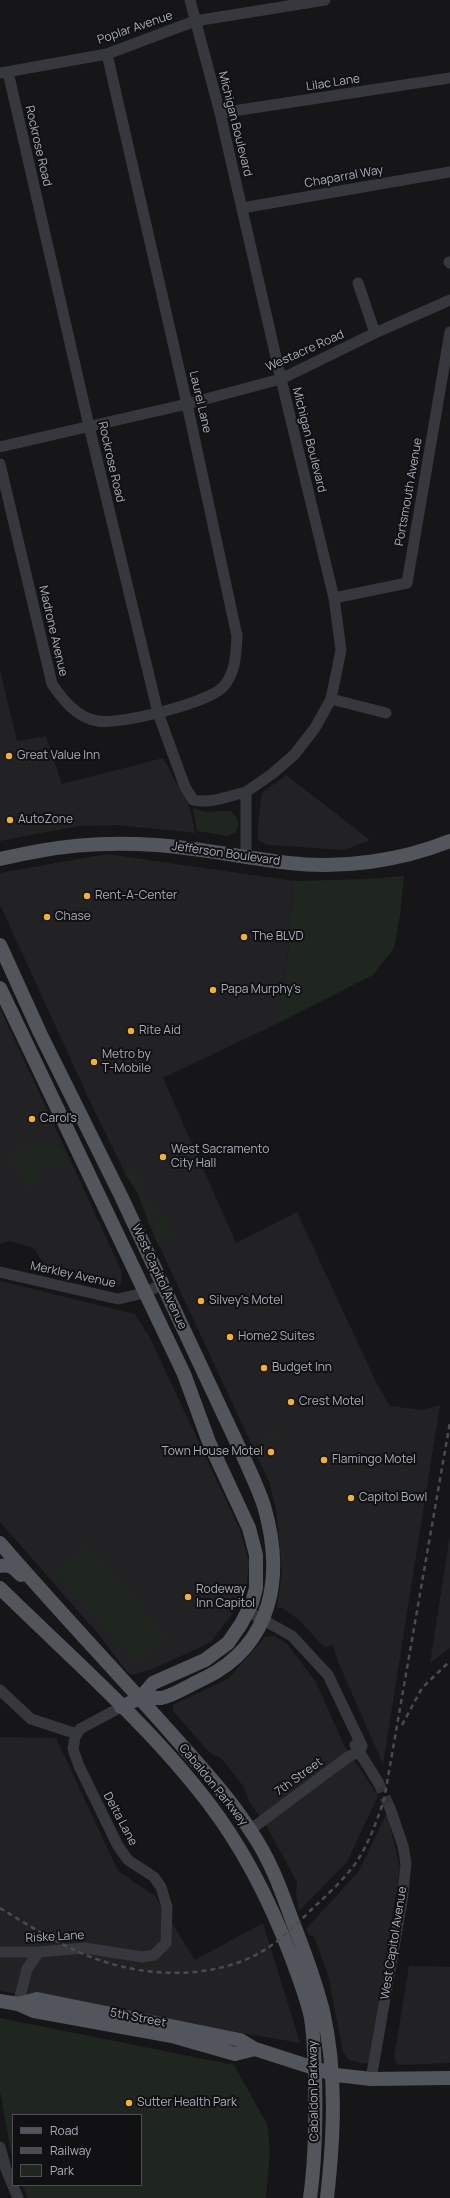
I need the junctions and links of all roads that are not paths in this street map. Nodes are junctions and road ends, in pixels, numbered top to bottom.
1 (190, 0) edge
2 (325, 0) edge
3 (195, 21) junction
4 (107, 54) junction
5 (4, 72) edge
6 (450, 78) edge
7 (220, 113) junction
8 (450, 172) edge
9 (242, 208) junction
10 (358, 283) dead end
11 (450, 300) edge
12 (450, 332) edge
13 (375, 333) junction
14 (281, 379) junction
15 (187, 404) junction
16 (89, 426) junction
17 (0, 447) edge
18 (0, 464) edge
19 (334, 598) junction
20 (331, 699) junction
21 (158, 713) junction
22 (386, 713) dead end
23 (246, 792) junction
24 (450, 841) edge
25 (246, 857) junction
26 (0, 860) edge
27 (0, 945) edge
28 (0, 988) edge
29 (16, 1021) junction
30 (47, 1047) junction
31 (60, 1114) junction
32 (87, 1127) junction
33 (0, 1272) edge
34 (161, 1285) junction
35 (144, 1293) junction
36 (0, 1543) edge
37 (0, 1566) edge
38 (0, 1588) edge
39 (56, 1605) junction
40 (249, 1612) junction
41 (264, 1620) junction
42 (0, 1690) edge
43 (140, 1698) junction
44 (121, 1707) junction
45 (77, 1734) junction
46 (361, 1749) junction
47 (378, 1782) tunnel mouth
48 (390, 1808) tunnel mouth
49 (250, 1830) junction
50 (0, 1952) edge
51 (39, 1952) junction
52 (158, 1952) joint
53 (0, 2001) edge
54 (18, 2004) junction
55 (315, 2069) junction
56 (332, 2074) junction
57 (450, 2078) edge
58 (371, 2079) junction
59 (0, 2147) edge
60 (12, 2184) edge
61 (13, 2186) edge
62 (18, 2198) edge
63 (310, 2198) edge
64 (327, 2198) edge

1 - 3 street, Michigan Boulevard
2 - 3 street, Poplar Avenue
3 - 4 street, Poplar Avenue
3 - 7 street, Michigan Boulevard
4 - 5 street, Poplar Avenue
4 - 15 street, Laurel Lane
5 - 16 street, Rockrose Road
6 - 7 street, Lilac Lane
7 - 9 street, Michigan Boulevard
8 - 9 street, Chaparral Way
9 - 14 street, Michigan Boulevard
10 - 13 street
11 - 13 street, Westacre Road
12 - 19 street, Portsmouth Avenue
13 - 14 street, Westacre Road
14 - 15 street, Westacre Road
14 - 19 street, Michigan Boulevard
15 - 16 street, Westacre Road
15 - 21 street, Laurel Lane
16 - 17 street, Westacre Road
16 - 21 street, Rockrose Road
18 - 21 street, Madrone Avenue
19 - 20 street, Michigan Boulevard
20 - 22 street
20 - 23 street, Michigan Boulevard
21 - 23 street, Rockrose Road
23 - 25 street
24 - 25 main road, Jefferson Boulevard
25 - 26 main road, Jefferson Boulevard
27 - 30 main road, West Capitol Avenue
28 - 29 main road, West Capitol Avenue
29 - 30 main road
29 - 31 main road, West Capitol Avenue
30 - 32 main road, West Capitol Avenue
31 - 32 main road
31 - 35 main road, West Capitol Avenue
32 - 34 main road, West Capitol Avenue
33 - 35 street, Merkley Avenue
34 - 35 street, Merkley Avenue
34 - 41 main road, West Capitol Avenue
35 - 40 main road, West Capitol Avenue
36 - 39 main road, Cabaldon Parkway
37 - 39 main road
38 - 44 main road, Cabaldon Parkway
39 - 43 main road, Cabaldon Parkway
40 - 41 street
40 - 43 main road, West Capitol Avenue
41 - 43 main road, West Capitol Avenue
41 - 46 street
42 - 45 street
43 - 44 main road
43 - 49 main road, Cabaldon Parkway
44 - 45 street
44 - 55 main road, Cabaldon Parkway
45 - 52 street, Delta Lane
46 - 47 street
46 - 49 street, 7th Street
48 - 58 street, West Capitol Avenue
49 - 56 main road, Cabaldon Parkway
50 - 51 street, Riske Lane
51 - 52 street, Riske Lane
51 - 54 street
53 - 54 main road, 5th Street
54 - 55 main road, 5th Street
55 - 56 main road, 5th Street
55 - 63 main road, Cabaldon Parkway
56 - 58 main road, 5th Street
56 - 64 main road, Cabaldon Parkway
57 - 58 main road, 5th Street
59 - 60 street
61 - 62 street

